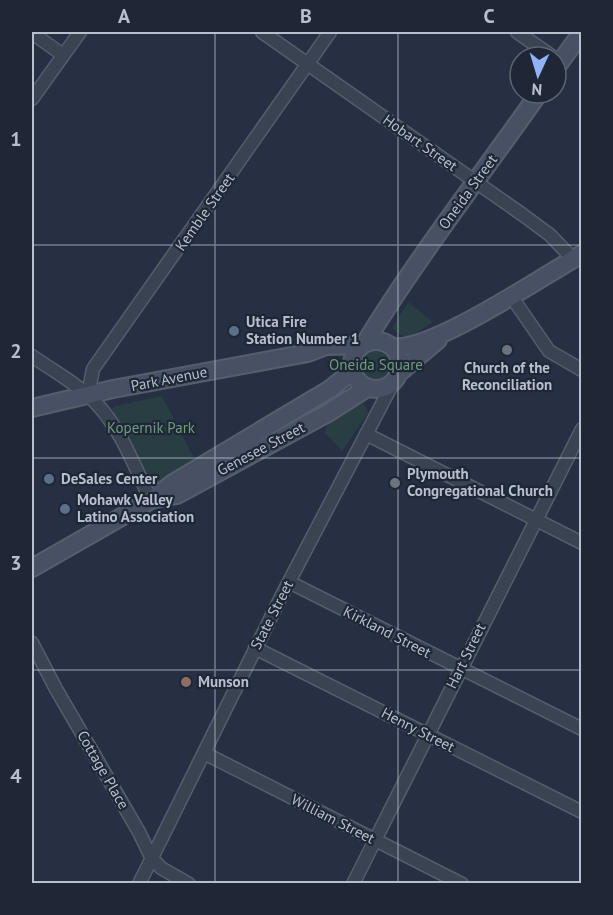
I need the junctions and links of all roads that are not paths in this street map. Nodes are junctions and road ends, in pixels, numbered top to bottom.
1 (80, 32) edge
2 (262, 32) edge
3 (330, 32) edge
4 (517, 32) edge
5 (582, 32) edge
6 (32, 33) edge
7 (534, 45) edge
8 (568, 48) edge
9 (63, 55) junction
10 (308, 64) junction
11 (32, 99) edge
12 (531, 105) edge
13 (476, 182) junction
14 (577, 257) edge
15 (397, 291) junction
16 (510, 296) junction
17 (447, 332) junction
18 (363, 344) junction
19 (392, 346) junction
20 (308, 353) junction
21 (32, 356) edge
22 (351, 364) junction
23 (582, 370) edge
24 (396, 378) junction
25 (369, 388) junction
26 (88, 395) junction
27 (32, 408) edge
28 (378, 413) junction
29 (582, 429) edge
30 (366, 434) junction
31 (151, 500) junction
32 (536, 520) junction
33 (582, 543) edge
34 (32, 568) edge
35 (289, 582) junction
36 (32, 643) edge
37 (255, 648) junction
38 (460, 669) junction
39 (582, 729) edge
40 (427, 735) junction
41 (204, 753) junction
42 (582, 812) edge
43 (375, 840) junction
44 (151, 857) junction
45 (139, 884) edge
46 (189, 884) edge
47 (353, 884) edge
48 (462, 884) edge

1 - 9 street
2 - 10 street, Hobart Street
3 - 10 street, Kemble Street
4 - 7 street
5 - 8 main road
6 - 9 street
9 - 11 street
10 - 13 street, Hobart Street
10 - 26 street, Kemble Street
12 - 13 main road, Oneida Street
13 - 14 street, Hobart Street
13 - 15 main road, Oneida Street
14 - 16 main road
15 - 18 main road, Oneida Street
15 - 19 main road, Oneida Street
16 - 17 main road
16 - 23 street
17 - 19 main road
17 - 24 main road
18 - 19 main road
18 - 20 main road, Park Avenue
18 - 22 main road
19 - 24 main road
20 - 22 main road, Park Avenue
20 - 26 main road, Park Avenue
21 - 26 street
22 - 25 main road
22 - 31 main road, Genesee Street
24 - 25 main road
24 - 28 street, State Street
25 - 28 street
25 - 31 main road, Genesee Street
26 - 27 main road, Park Avenue
26 - 31 street
28 - 30 street, State Street
29 - 32 street, Hart Street
30 - 32 street
30 - 35 street, State Street
31 - 34 main road, Genesee Street
32 - 33 street
32 - 38 street, Hart Street
35 - 37 street, State Street
35 - 38 street, Kirkland Street
36 - 44 street, Cottage Place
37 - 40 street, Henry Street
37 - 41 street, State Street
38 - 39 street, Kirkland Street
38 - 40 street, Hart Street
40 - 42 street, Henry Street
40 - 43 street, Hart Street
41 - 43 street, William Street
41 - 44 street, State Street
43 - 47 street, Hart Street
43 - 48 street, William Street
44 - 45 street, State Street
44 - 46 street, Cottage Place

